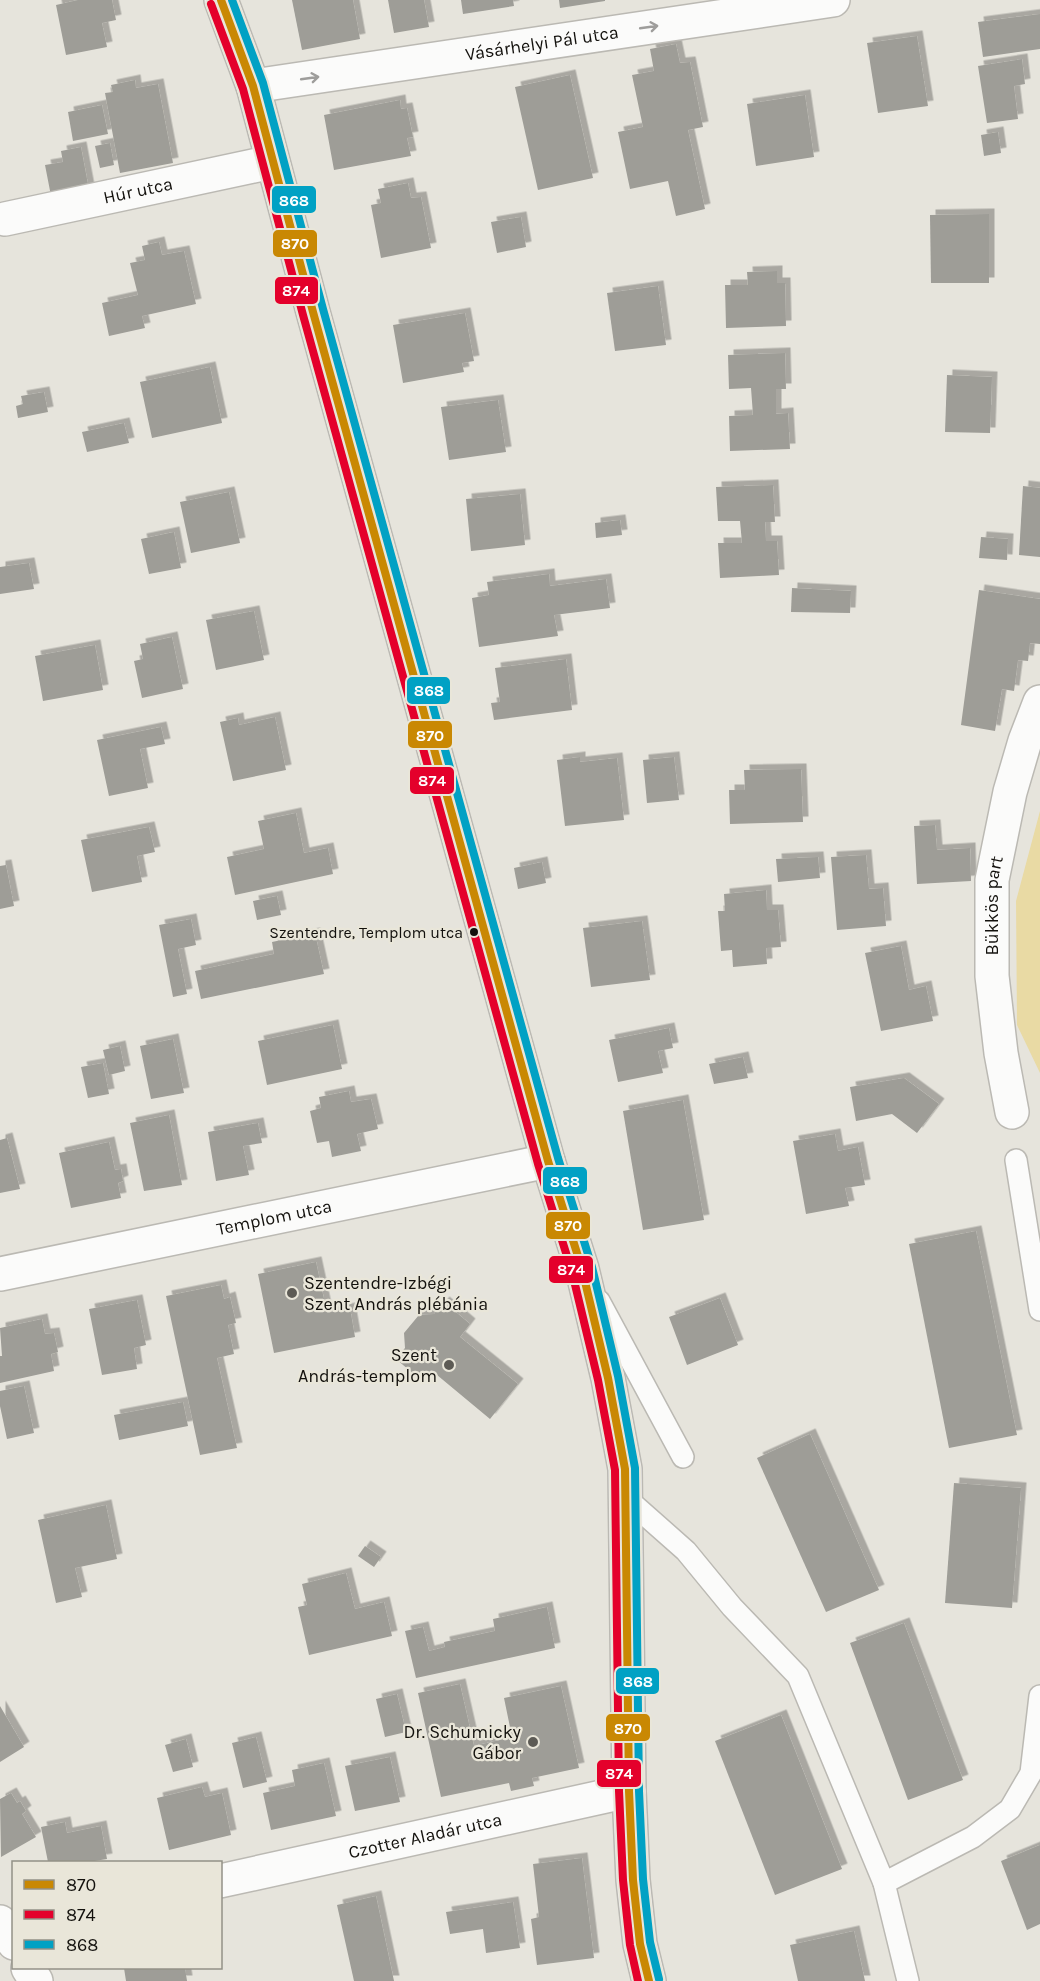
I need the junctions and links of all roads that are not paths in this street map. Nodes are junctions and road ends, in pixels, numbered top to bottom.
1 (221, 0) edge
2 (833, 0) edge
3 (253, 86) junction
4 (272, 162) junction
5 (6, 219) dead end
6 (1040, 702) edge
7 (1011, 1112) dead end
8 (1016, 1160) dead end
9 (548, 1161) junction
10 (582, 1269) junction
11 (0, 1274) edge
12 (1040, 1310) edge
13 (683, 1456) dead end
14 (626, 1497) junction
15 (1040, 1696) edge
16 (629, 1791) junction
17 (222, 1881) edge
18 (884, 1883) junction
19 (649, 1981) edge
20 (908, 1981) edge

1 - 3 main road
3 -> 2 street, Vásárhelyi Pál utca
3 - 4 main road
4 - 5 street, Húr utca
4 - 9 main road
6 - 7 street, Bükkös part
8 - 12 lane
9 - 10 main road
9 - 11 street, Templom utca
10 - 13 lane
10 - 14 main road
14 - 16 main road
14 - 18 lane
15 - 18 lane
16 - 17 street, Czotter Aladár utca
16 - 19 main road
18 - 20 lane

